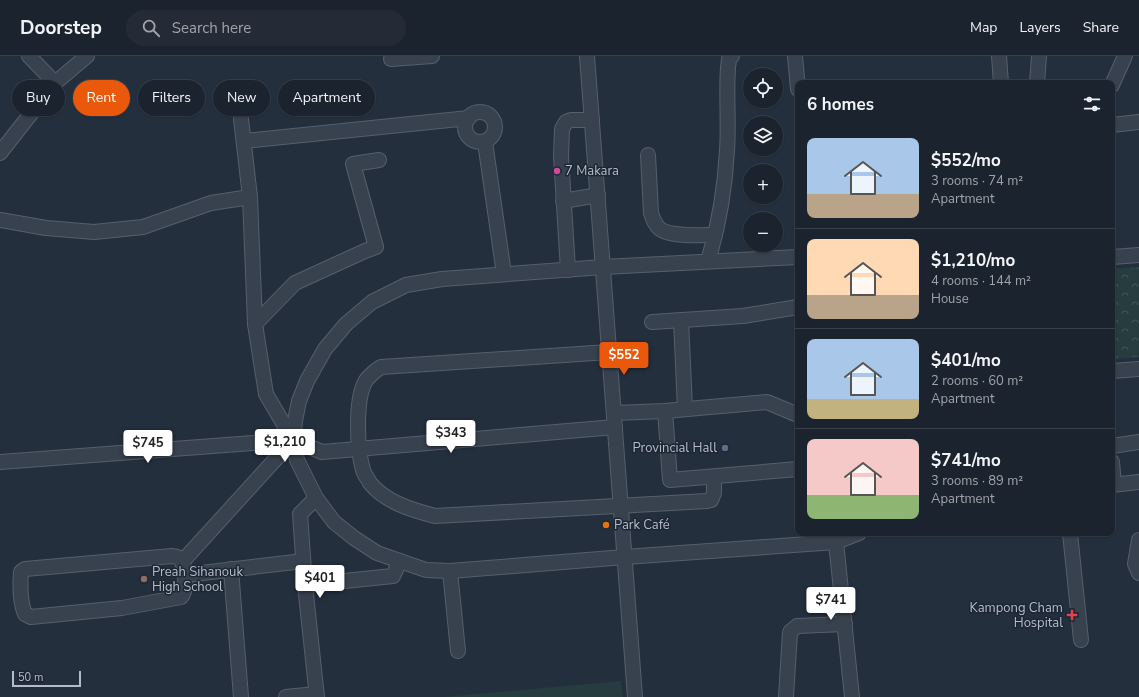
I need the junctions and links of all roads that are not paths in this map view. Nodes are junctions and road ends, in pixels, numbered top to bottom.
1 (29, 56) edge
2 (87, 56) edge
3 (430, 56) edge
4 (588, 56) edge
5 (732, 56) edge
6 (795, 56) edge
7 (999, 56) edge
8 (1039, 56) edge
9 (1125, 56) edge
10 (391, 59) dead end
11 (53, 80) edge
12 (57, 80) edge
13 (797, 80) edge
14 (1002, 80) edge
15 (1037, 80) edge
16 (1115, 80) edge
17 (29, 116) edge
18 (469, 118) junction
19 (242, 119) dead end
20 (592, 120) junction
21 (1139, 122) edge
22 (1115, 125) edge
23 (244, 141) junction
24 (485, 142) junction
25 (0, 153) edge
26 (648, 155) dead end
27 (379, 160) dead end
28 (598, 195) junction
29 (250, 197) junction
30 (563, 200) junction
31 (0, 220) edge
32 (715, 235) junction
33 (1139, 255) edge
34 (795, 257) edge
35 (1115, 257) edge
36 (708, 261) junction
37 (603, 267) junction
38 (568, 270) junction
39 (504, 274) junction
40 (795, 307) edge
41 (681, 320) junction
42 (652, 322) dead end
43 (255, 324) junction
44 (609, 352) junction
45 (1139, 369) edge
46 (1115, 371) edge
47 (685, 409) junction
48 (665, 411) junction
49 (614, 413) junction
50 (795, 414) edge
51 (615, 427) junction
52 (293, 440) junction
53 (1139, 442) edge
54 (1115, 446) edge
55 (360, 449) junction
56 (0, 462) edge
57 (795, 469) edge
58 (714, 477) junction
59 (670, 480) junction
60 (1139, 482) edge
61 (1115, 484) edge
62 (316, 498) junction
63 (672, 502) junction
64 (621, 505) junction
65 (851, 536) edge
66 (1070, 536) edge
67 (1139, 540) edge
68 (836, 542) junction
69 (624, 557) junction
70 (303, 561) junction
71 (400, 561) junction
72 (184, 568) junction
73 (231, 569) junction
74 (450, 571) junction
75 (1139, 574) edge
76 (305, 585) junction
77 (845, 624) junction
78 (1081, 640) dead end
79 (458, 651) dead end
80 (317, 695) edge
81 (241, 697) edge
82 (286, 697) edge
83 (635, 697) edge
84 (786, 697) edge
85 (852, 697) edge

1 - 11 street
2 - 12 street
3 - 10 street
4 - 20 street
5 - 32 street
6 - 13 street
7 - 14 street
8 - 15 street
9 - 16 street
17 - 25 street
18 - 23 street
18 - 24 street
18 - 24 street
19 - 23 street
20 - 28 street
20 - 30 street
21 - 22 street
23 - 29 street
24 - 39 street
26 - 32 street
27 - 43 street
28 - 30 street
28 - 37 street
29 - 31 street
29 - 43 street
30 - 38 street
32 - 36 street
33 - 35 street
34 - 36 street
36 - 37 street
37 - 38 street
37 - 44 street
38 - 39 street
39 - 52 street
40 - 41 street
41 - 42 street
41 - 47 street
43 - 52 street
44 - 49 street
44 - 55 street
45 - 46 street
47 - 48 street
47 - 50 street
48 - 49 street
48 - 59 street
49 - 51 street
51 - 55 street
51 - 64 street
52 - 55 street
52 - 56 street
52 - 62 street
52 - 72 street
53 - 54 street
55 - 64 street
57 - 58 street
58 - 59 street
58 - 63 street
59 - 63 street
60 - 61 street
62 - 70 street
62 - 71 street
63 - 64 street
64 - 69 street
65 - 68 street
66 - 78 street
67 - 75 street
68 - 69 street
68 - 77 street
69 - 74 street
69 - 83 street
70 - 73 street
70 - 76 street
71 - 74 street
71 - 76 street
72 - 72 street
72 - 73 street
73 - 81 street
74 - 79 street
76 - 80 street
77 - 84 street
77 - 85 street
80 - 82 street

